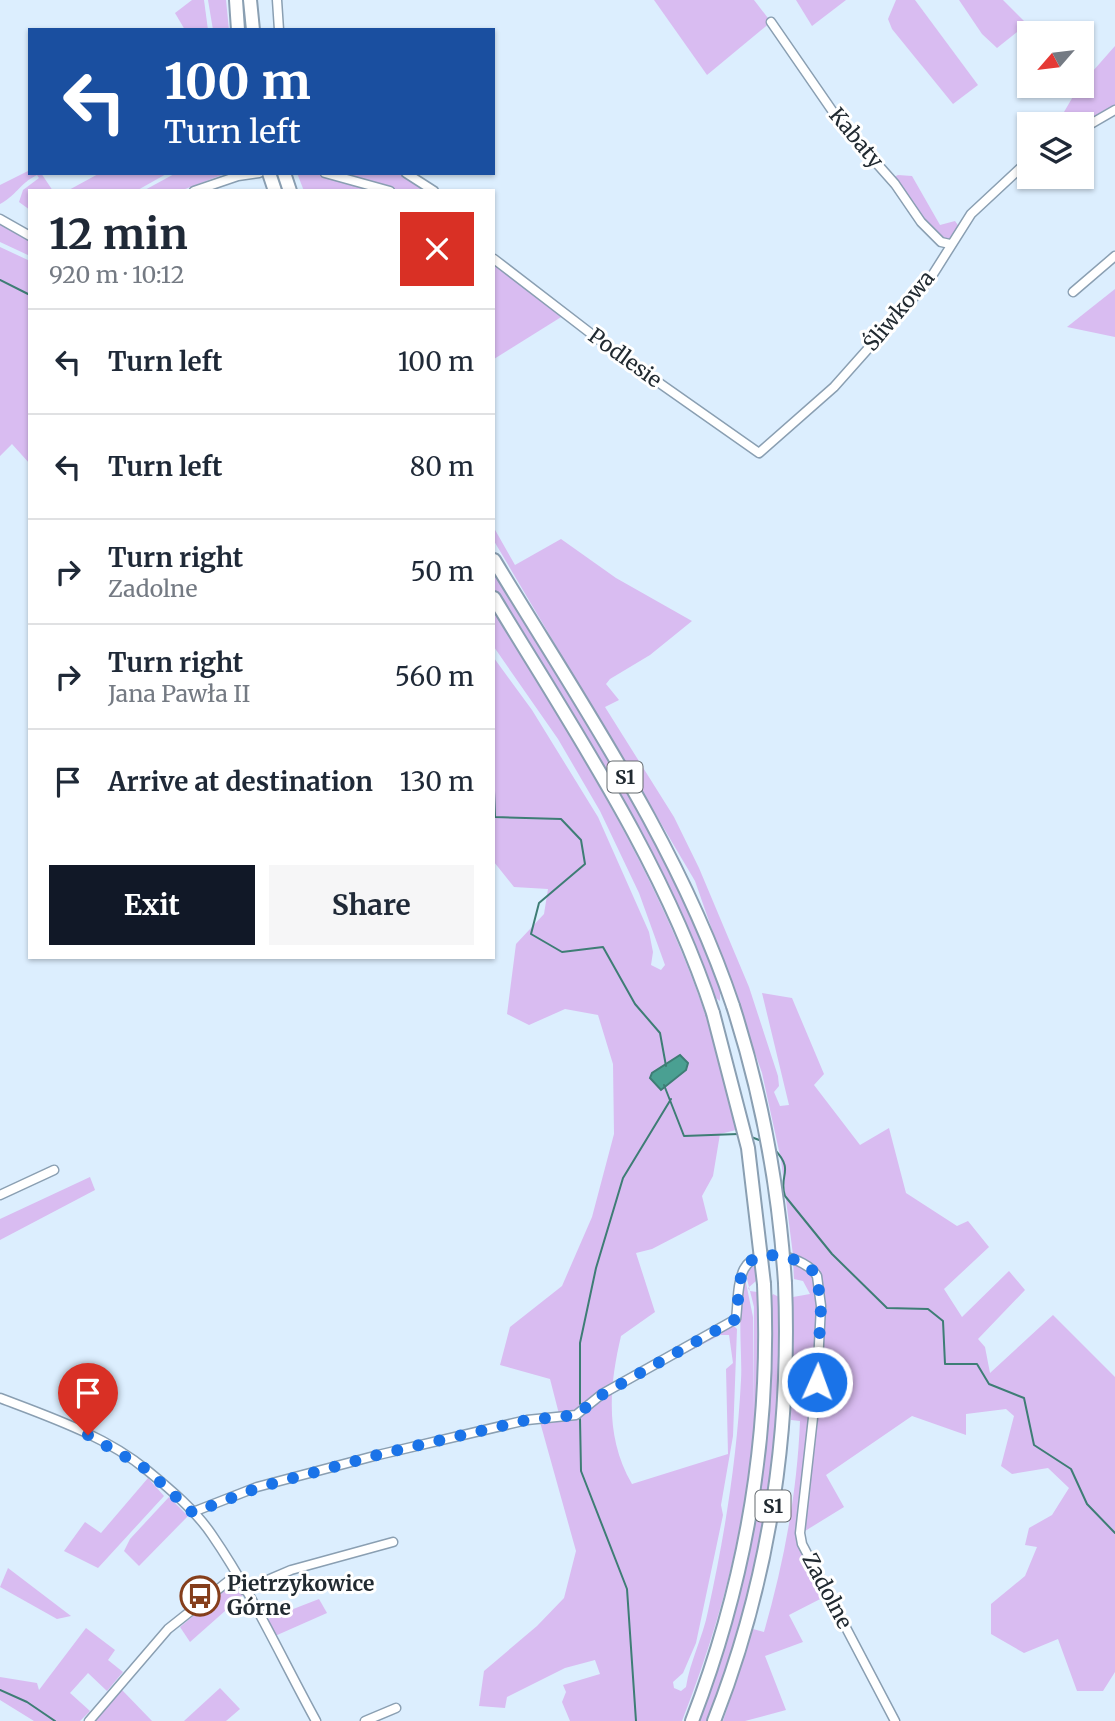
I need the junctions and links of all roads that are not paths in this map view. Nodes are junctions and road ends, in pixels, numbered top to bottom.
1 (236, 0) edge
2 (250, 0) edge
3 (257, 0) edge
4 (277, 0) edge
5 (771, 22) dead end
6 (239, 28) edge
7 (254, 28) edge
8 (254, 28) edge
9 (279, 28) edge
10 (1115, 110) edge
11 (1094, 122) edge
12 (1017, 171) edge
13 (245, 175) edge
14 (332, 175) edge
15 (409, 175) edge
16 (200, 189) edge
17 (383, 189) edge
18 (431, 189) edge
19 (0, 219) edge
20 (28, 235) edge
21 (950, 244) junction
22 (1115, 256) edge
23 (495, 260) edge
24 (1073, 292) dead end
25 (759, 453) joint
26 (495, 561) edge
27 (495, 600) edge
28 (54, 1170) dead end
29 (0, 1195) edge
30 (0, 1398) edge
31 (193, 1513) junction
32 (393, 1542) dead end
33 (236, 1575) junction
34 (244, 1590) junction
35 (396, 1708) dead end
36 (89, 1721) edge
37 (316, 1721) edge
38 (365, 1721) edge
39 (692, 1721) edge
40 (714, 1721) edge
41 (895, 1721) edge

1 - 6 highway
2 - 7 highway
3 - 8 highway
4 - 9 street
5 - 21 street, Kabaty
10 - 11 street
12 - 21 street, Śliwkowa
13 - 16 street
14 - 17 street
15 - 18 street
19 - 20 street
21 - 25 street, Śliwkowa
22 - 24 street
23 - 25 street, Podlesie
26 - 40 highway, S1, bridge
27 - 39 highway, S1, bridge
28 - 29 street
30 - 31 street
31 - 33 street
31 - 41 street, Zadolne
32 - 34 street
33 - 34 street
33 - 36 street
34 - 37 street
35 - 38 street

